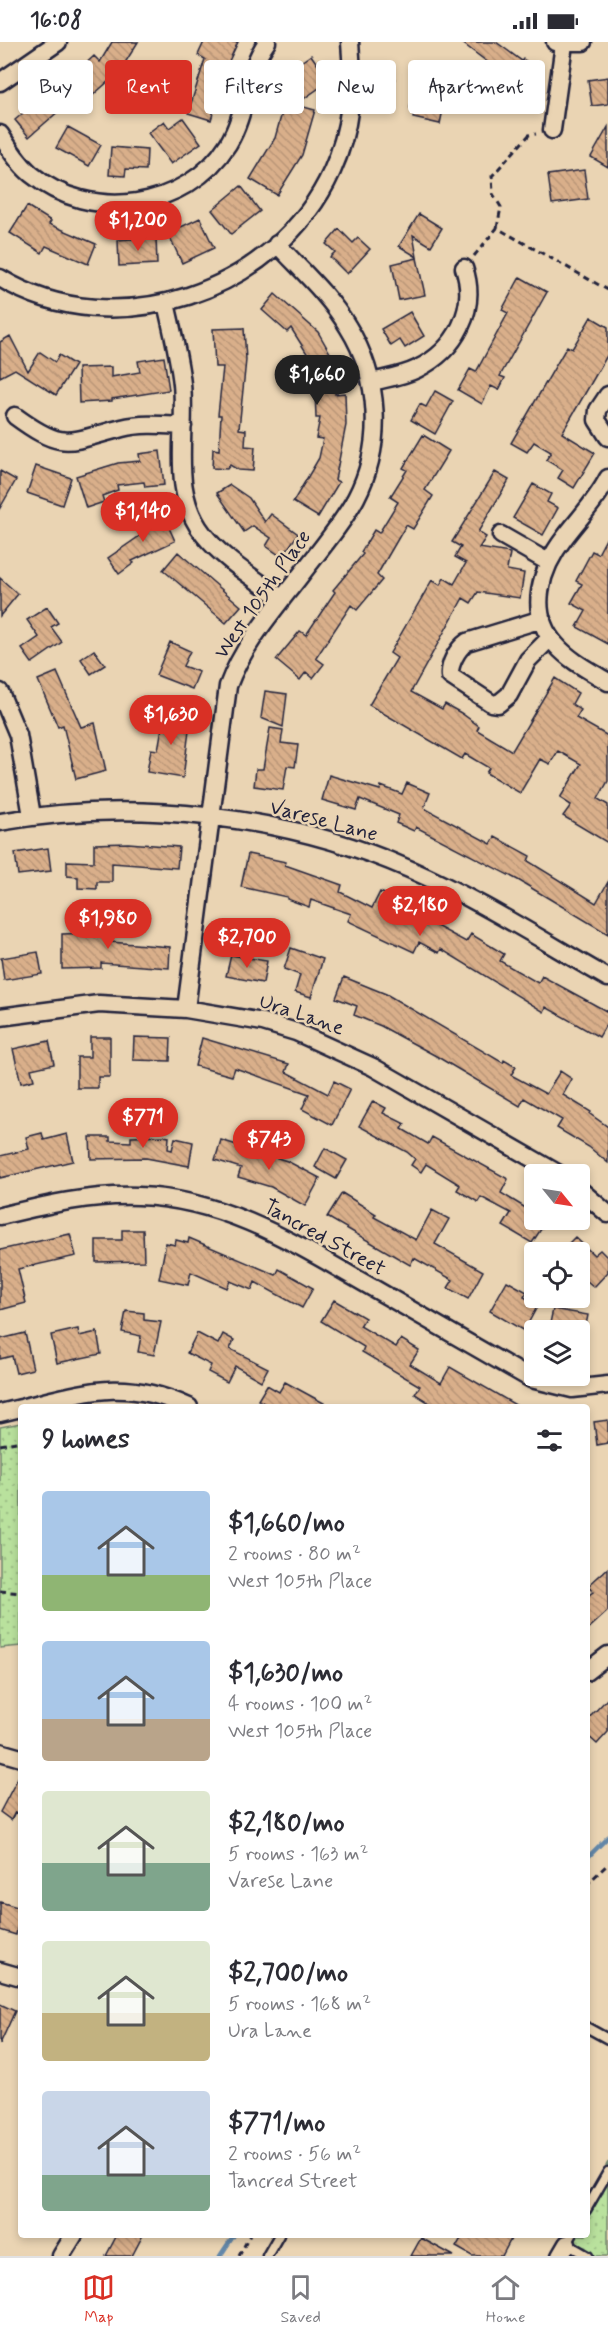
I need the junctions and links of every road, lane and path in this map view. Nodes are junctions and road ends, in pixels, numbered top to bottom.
1 (58, 42) edge
2 (267, 42) edge
3 (350, 42) edge
4 (583, 42) edge
5 (560, 43) edge
6 (351, 60) edge
7 (0, 82) edge
8 (348, 114) edge
9 (552, 130) joint
10 (0, 134) edge
11 (497, 228) junction
12 (277, 244) junction
13 (464, 268) joint
14 (0, 278) edge
15 (608, 290) edge
16 (166, 303) junction
17 (372, 382) junction
18 (608, 394) edge
19 (15, 416) dead end
20 (183, 426) junction
21 (608, 438) edge
22 (608, 478) edge
23 (501, 535) dead end
24 (549, 562) junction
25 (282, 599) junction
26 (542, 619) junction
27 (550, 638) junction
28 (608, 682) edge
29 (0, 692) edge
30 (32, 816) junction
31 (210, 817) junction
32 (0, 822) edge
33 (608, 978) edge
34 (186, 1009) junction
35 (0, 1017) edge
36 (541, 1164) edge
37 (590, 1198) edge
38 (608, 1214) edge
39 (0, 1215) edge
40 (608, 1385) edge
41 (38, 1404) edge
42 (181, 1404) edge
43 (18, 1408) edge
44 (0, 1413) edge
45 (18, 1442) edge
46 (0, 1445) edge
47 (0, 1591) edge
48 (18, 1593) edge
49 (608, 1655) edge
50 (590, 1669) edge
51 (0, 1752) edge
52 (18, 1757) edge
53 (608, 1864) edge
54 (590, 1881) edge
55 (0, 1971) edge
56 (18, 1976) edge
57 (590, 2029) edge
58 (608, 2039) edge
59 (608, 2172) edge
60 (590, 2203) edge
61 (72, 2238) edge
62 (248, 2238) edge
63 (277, 2238) edge
64 (567, 2245) edge
65 (61, 2256) edge
66 (239, 2256) edge
67 (267, 2256) edge
68 (588, 2256) edge

1 - 7 street
2 - 10 street
3 - 6 street
4 - 5 street
5 - 9 street
8 - 12 street
9 - 11 path
11 - 13 path
11 - 15 path
12 - 16 street
12 - 17 street, West 105th Place
13 - 17 street
14 - 16 street
16 - 20 street
17 - 25 street, West 105th Place
18 - 21 street
19 - 20 street
20 - 25 street
22 - 24 street
23 - 24 street
24 - 26 street
25 - 31 street, West 105th Place
26 - 27 street
26 - 27 street
27 - 28 street
29 - 30 street
30 - 31 street, Varese Lane
30 - 32 street, Varese Lane
31 - 33 street, Varese Lane
31 - 34 street, West 105th Place
34 - 35 street, Ura Lane
34 - 36 street, Ura Lane
37 - 38 street
39 - 40 street, Tancred Street
41 - 42 street
43 - 44 street
45 - 46 path
47 - 48 path
49 - 50 street
51 - 52 street
53 - 54 path
55 - 56 street
57 - 58 lane
59 - 60 lane
61 - 65 street
62 - 66 path
63 - 67 lane
64 - 68 lane

